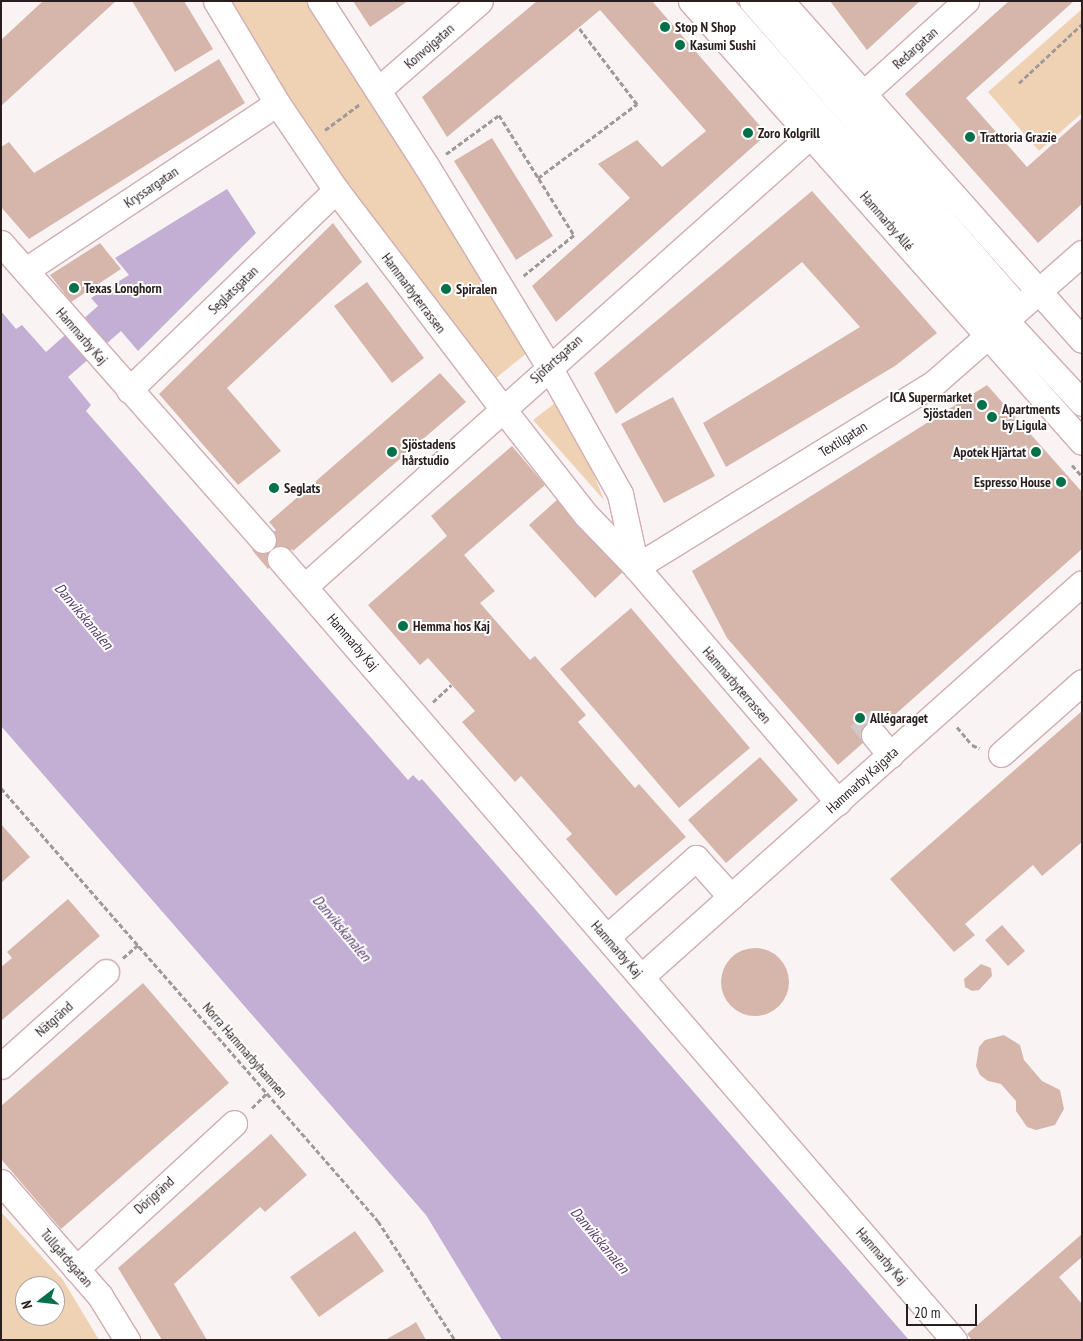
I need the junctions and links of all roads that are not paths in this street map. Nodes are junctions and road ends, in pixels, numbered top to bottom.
1 (216, 1) edge
2 (320, 1) edge
3 (480, 1) edge
4 (691, 1) edge
5 (718, 1) edge
6 (752, 1) edge
7 (781, 1) edge
8 (966, 1) edge
9 (378, 90) junction
10 (863, 94) junction
11 (277, 103) junction
12 (811, 135) junction
13 (336, 190) junction
14 (1, 243) edge
15 (1082, 253) edge
16 (26, 270) junction
17 (1038, 291) junction
18 (1013, 313) junction
19 (987, 334) junction
20 (1082, 340) edge
21 (548, 365) junction
22 (1082, 380) edge
23 (130, 390) junction
24 (1082, 403) edge
25 (502, 408) junction
26 (1082, 442) edge
27 (263, 540) dead end
28 (280, 559) dead end
29 (636, 567) junction
30 (1082, 583) edge
31 (304, 586) junction
32 (1082, 682) edge
33 (874, 735) tunnel mouth
34 (1001, 754) dead end
35 (890, 755) junction
36 (838, 802) junction
37 (731, 897) junction
38 (607, 937) junction
39 (106, 972) dead end
40 (641, 977) junction
41 (1, 1066) edge
42 (234, 1123) dead end
43 (1, 1182) edge
44 (76, 1269) junction
45 (127, 1340) edge
46 (954, 1340) edge

1 - 11 street, Hammarbyterrassen
2 - 9 street, Hammarbyterrassen
3 - 9 street, Konvojgatan
4 - 12 street, Hammarby Allé
5 - 18 street
6 - 18 street
7 - 10 street
8 - 10 street, Redargatan
9 - 21 street, Hammarbyterrassen
10 - 17 street
11 - 13 street, Hammarbyterrassen
11 - 16 street, Kryssargatan
12 - 19 street, Hammarby Allé
12 - 21 street, Sjöfartsgatan
13 - 23 street, Seglatsgatan
13 - 25 street, Hammarbyterrassen
14 - 16 street, Hammarby Kaj
15 - 17 street, Textilgatan
16 - 23 street, Hammarby Kaj
17 - 18 street, Textilgatan
17 - 20 street
18 - 19 street, Textilgatan
18 - 22 street
18 - 24 street
19 - 26 street, Hammarby Allé
19 - 29 street, Textilgatan
21 - 25 street, Sjöfartsgatan
21 - 29 street, Hammarbyterrassen
23 - 27 street, Hammarby Kaj
25 - 29 street, Hammarbyterrassen
25 - 31 street, Sjöfartsgatan
28 - 31 street, Hammarby Kaj
29 - 36 street, Hammarbyterrassen
30 - 35 street, Hammarby Kajgata
31 - 38 street, Hammarby Kaj
32 - 34 street
33 - 35 street
35 - 36 street, Hammarby Kajgata
36 - 37 street, Hammarby Kajgata
37 - 38 street
37 - 40 street, Hammarby Kajgata
38 - 40 street, Hammarby Kaj
39 - 41 street, Nätgränd
40 - 46 street, Hammarby Kaj
42 - 44 street, Dörjgränd
43 - 44 street, Tullgårdsgatan
44 - 45 street, Tullgårdsgatan

